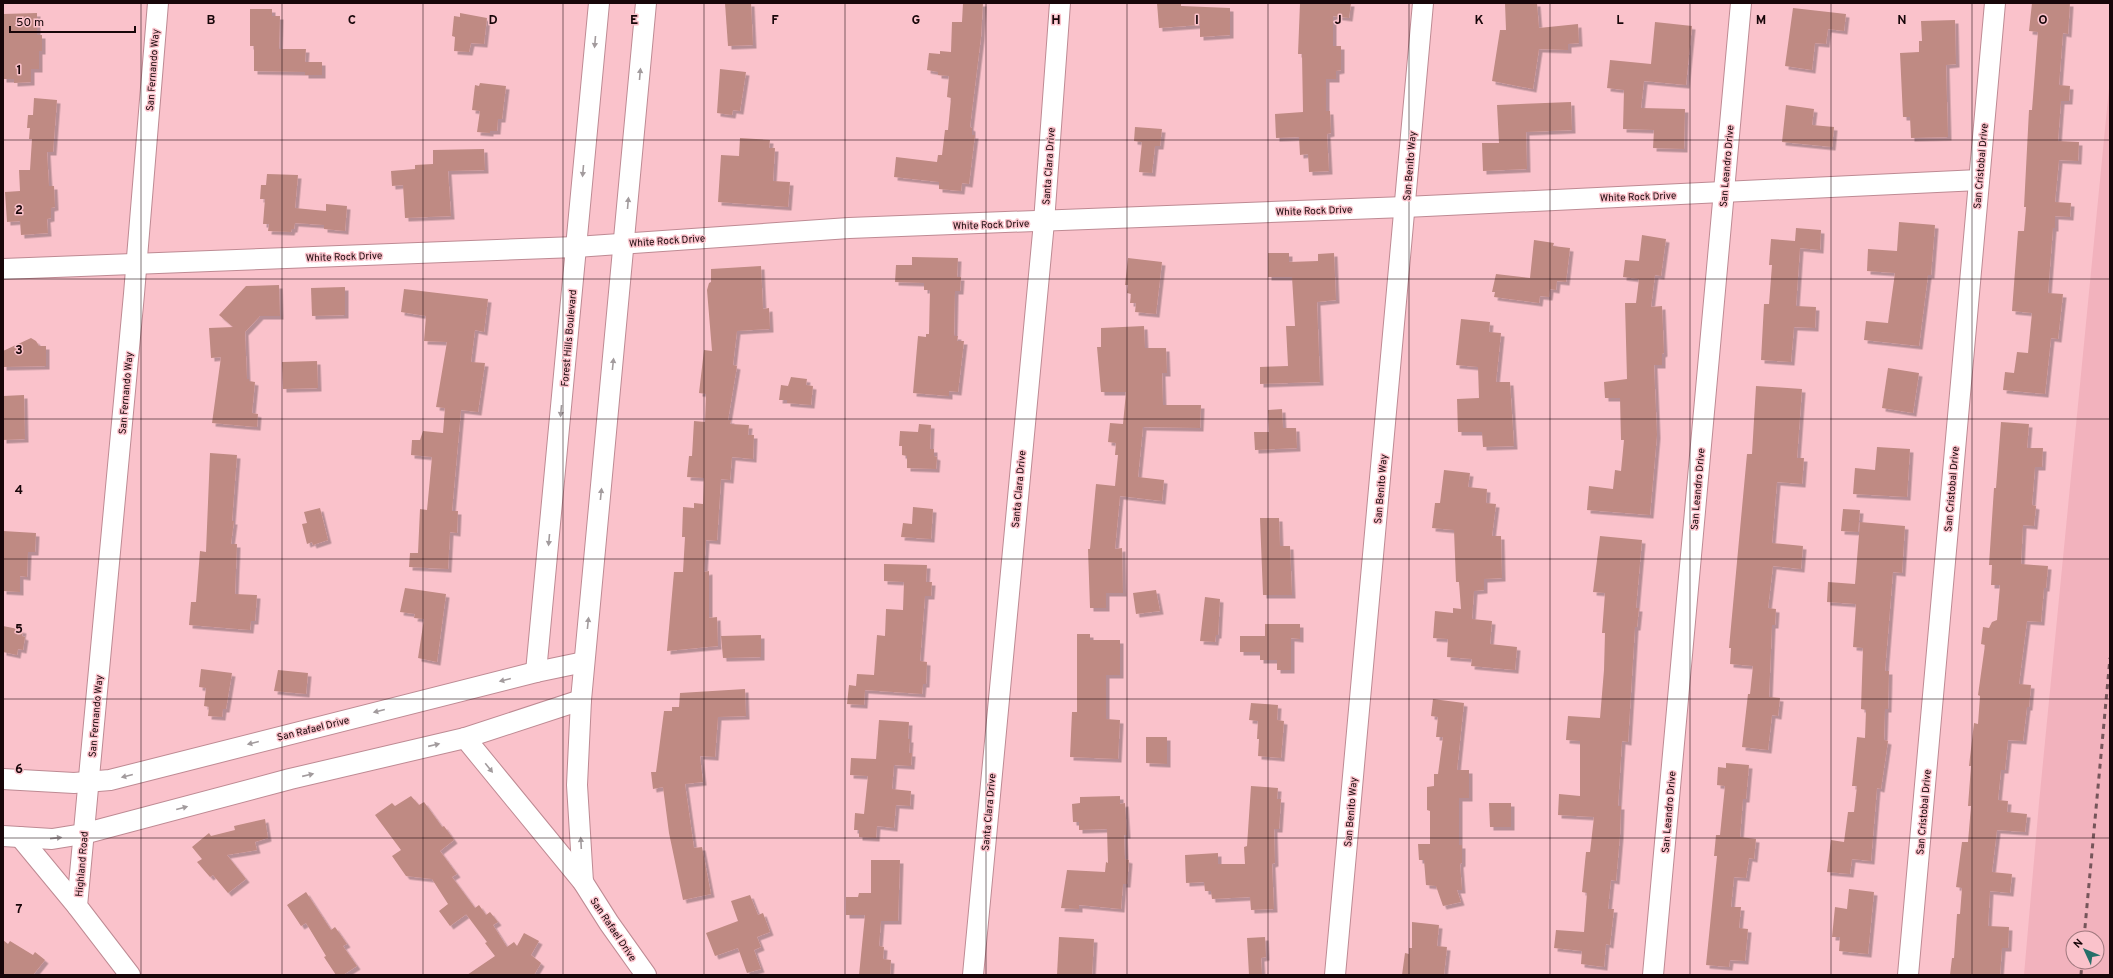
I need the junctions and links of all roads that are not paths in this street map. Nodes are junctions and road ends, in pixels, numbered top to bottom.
1 (158, 3) edge
2 (599, 3) edge
3 (646, 3) edge
4 (1060, 3) edge
5 (1424, 3) edge
6 (1741, 3) edge
7 (1995, 3) edge
8 (1979, 180) junction
9 (1723, 193) junction
10 (1405, 207) junction
11 (1044, 222) junction
12 (625, 242) junction
13 (576, 246) junction
14 (137, 265) junction
15 (3, 269) edge
16 (584, 662) junction
17 (536, 672) junction
18 (581, 700) junction
19 (464, 738) junction
20 (3, 779) edge
21 (88, 783) junction
22 (83, 834) junction
23 (11, 836) edge
24 (583, 882) junction
25 (77, 906) junction
26 (130, 975) edge
27 (646, 975) edge
28 (973, 975) edge
29 (1335, 975) edge
30 (1653, 975) edge
31 (1908, 975) edge

1 - 14 street, San Fernando Way
2 -> 13 street, Forest Hills Boulevard
12 -> 3 street
4 - 11 street, Santa Clara Drive
5 - 10 street, San Benito Way
6 - 9 street, San Leandro Drive
7 - 8 street, San Cristobal Drive
8 - 9 street, White Rock Drive
8 - 31 street, San Cristobal Drive
9 - 10 street, White Rock Drive
9 - 30 street, San Leandro Drive
10 - 11 street, White Rock Drive
10 - 29 street, San Benito Way
11 - 12 street, White Rock Drive
11 - 28 street, Santa Clara Drive
12 - 13 street, White Rock Drive
16 -> 12 street
13 - 14 street, White Rock Drive
13 -> 17 street, Forest Hills Boulevard
14 - 15 street, White Rock Drive
14 - 21 street, San Fernando Way
16 - 17 street, San Rafael Drive
16 - 18 street, San Rafael Drive
17 -> 21 street, San Rafael Drive
18 - 19 street
24 -> 18 street, San Rafael Drive
22 -> 19 street
19 -> 24 street, San Rafael Drive
20 - 21 street, San Rafael Drive
21 - 22 street, Highland Road
23 -> 22 street
22 - 25 street, Highland Road
23 - 25 street
24 - 27 street, San Rafael Drive
25 - 26 street, Highland Road

